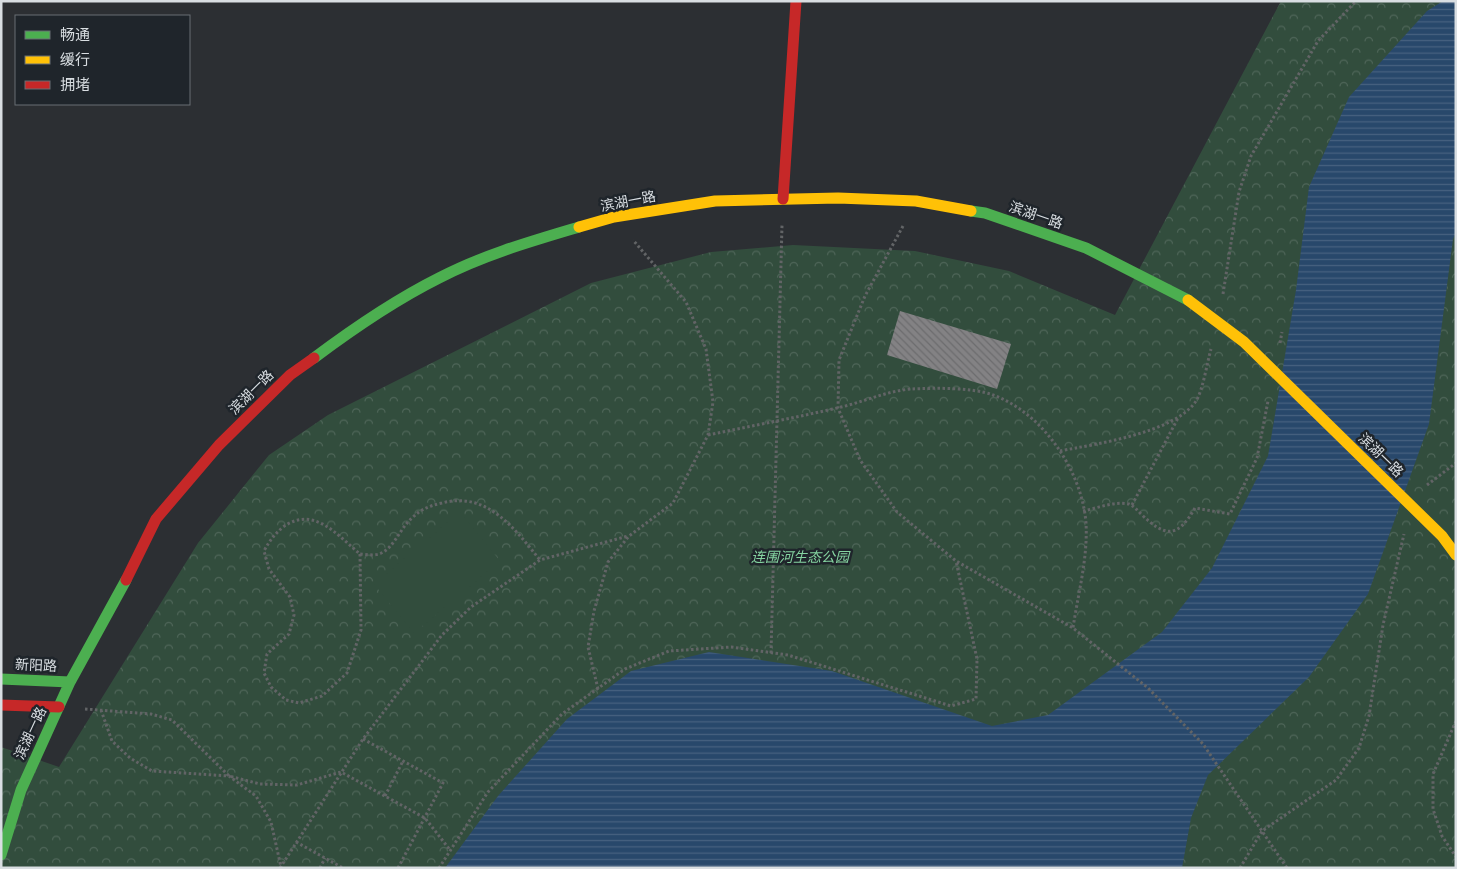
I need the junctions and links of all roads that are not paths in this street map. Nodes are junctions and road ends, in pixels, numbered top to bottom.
1 (796, 1) edge
2 (782, 199) junction
3 (1456, 555) edge
4 (1, 679) edge
5 (70, 682) junction
6 (1, 705) edge
7 (59, 708) junction
8 (1, 856) edge

1 - 2 street
2 - 3 street, 滨湖一路
2 - 5 street, 滨湖一路
4 - 5 street, 新阳路
5 - 7 street, 滨湖一路
6 - 7 street
7 - 8 street, 滨湖一路

